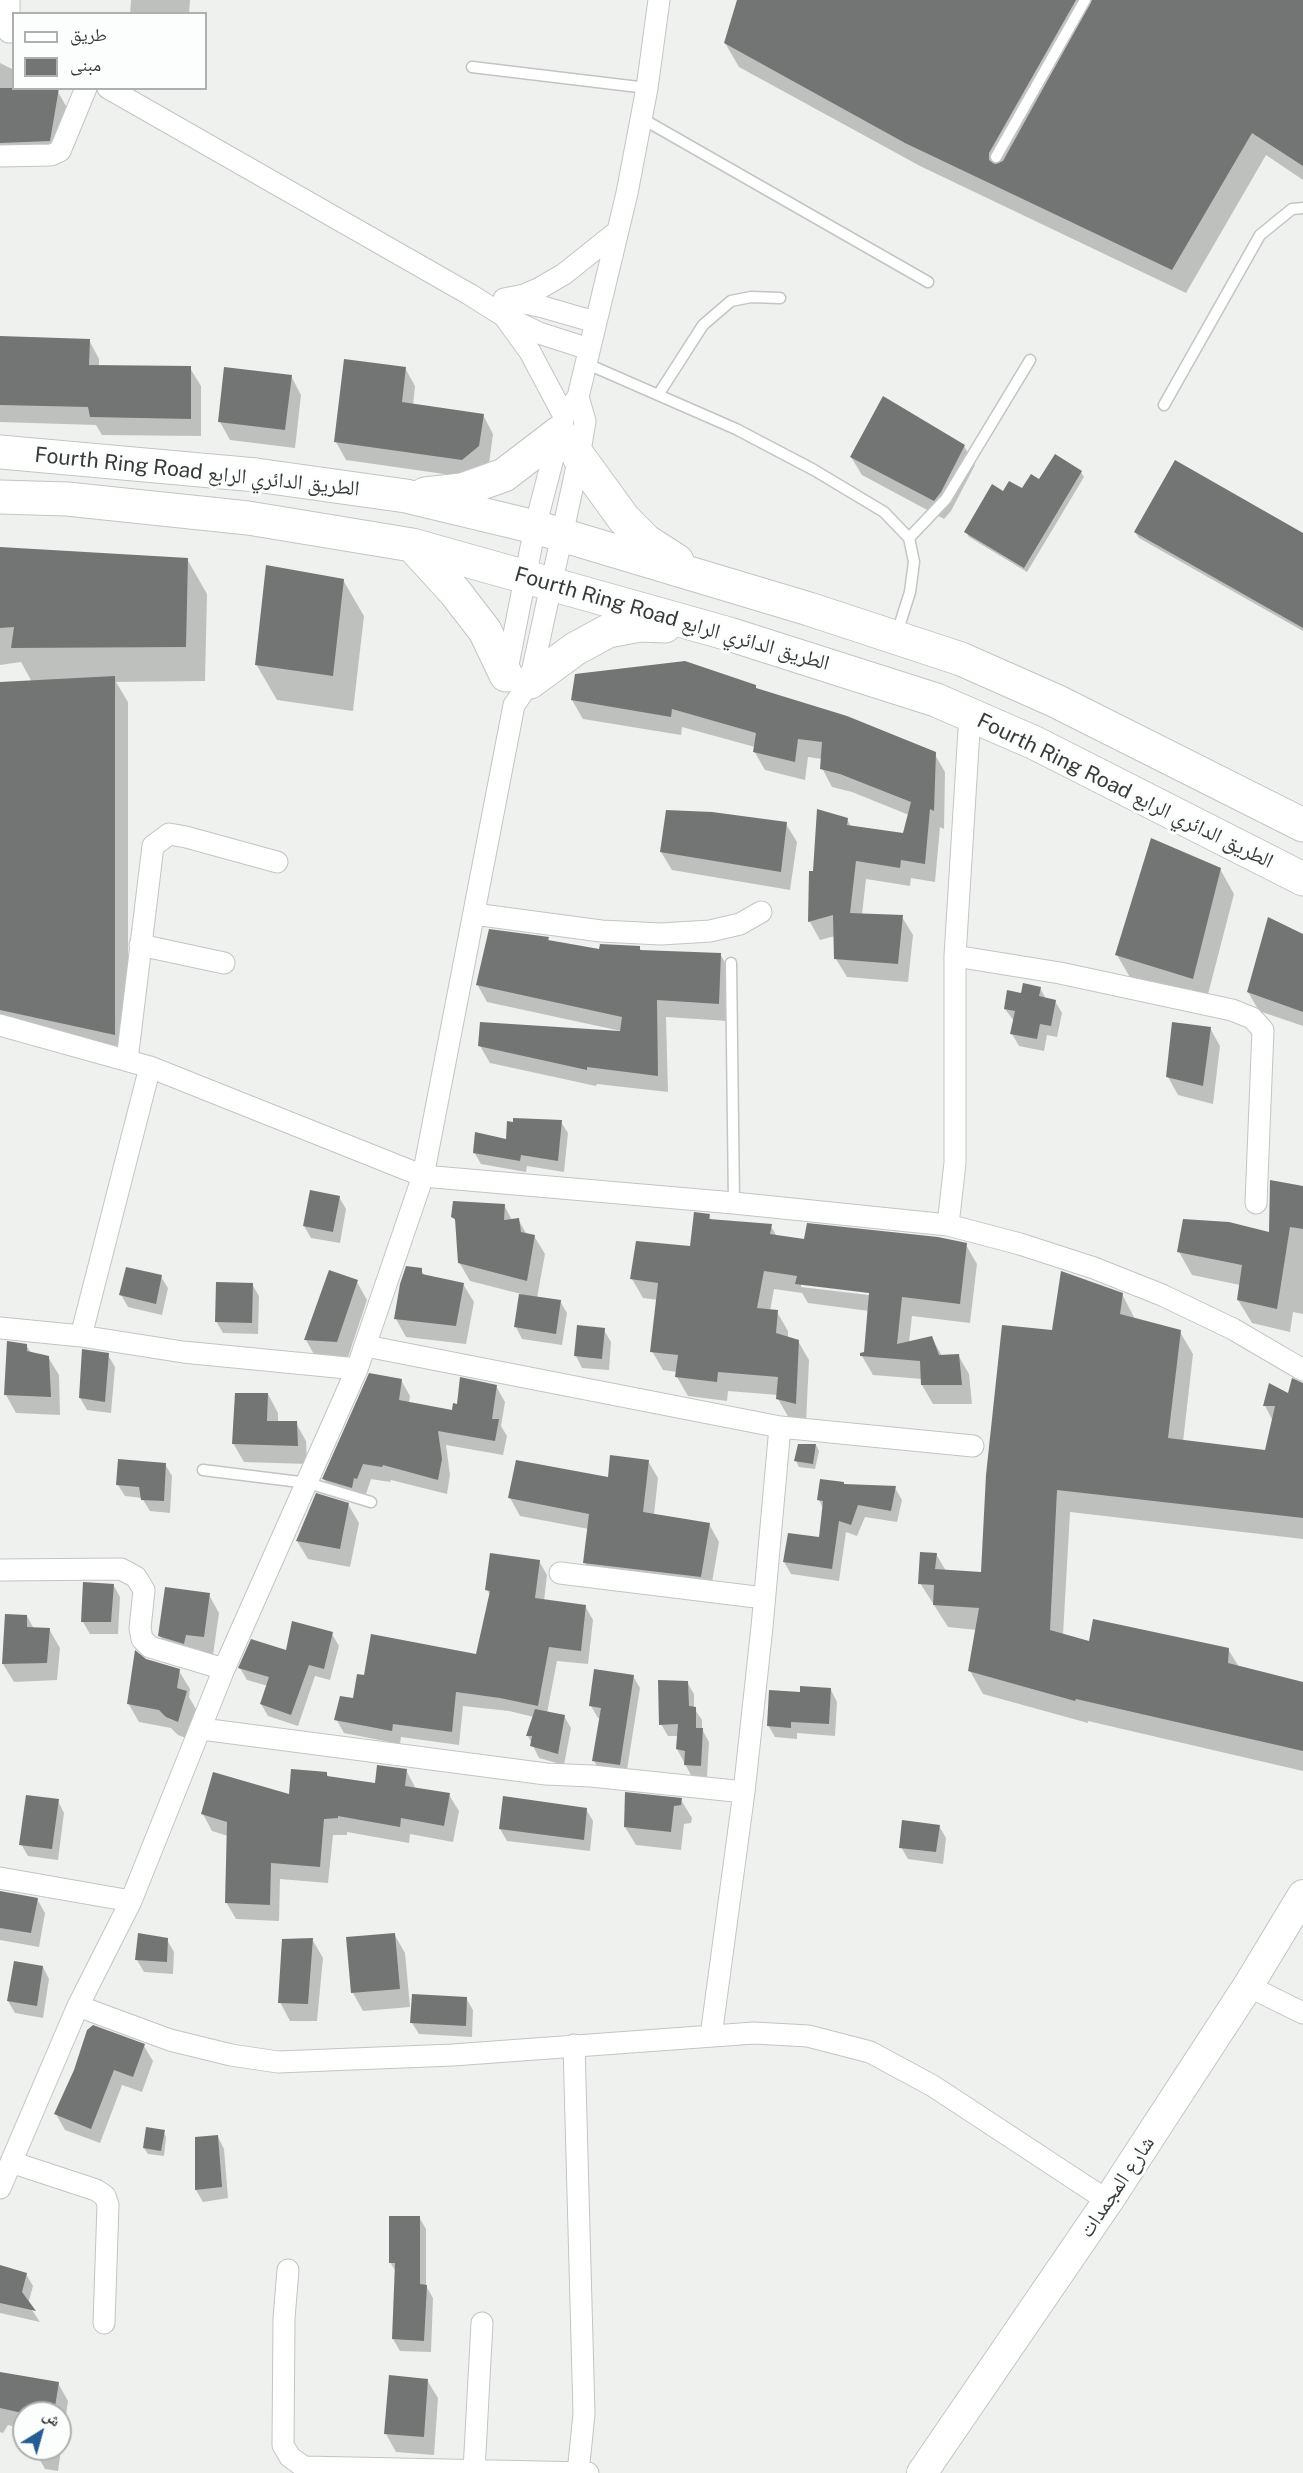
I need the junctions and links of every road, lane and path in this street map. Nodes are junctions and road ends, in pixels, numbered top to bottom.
1 (9, 0) edge
2 (659, 0) edge
3 (1085, 0) edge
4 (7, 31) edge
5 (472, 67) dead end
6 (647, 88) junction
7 (85, 90) edge
8 (112, 90) edge
9 (641, 118) junction
10 (0, 156) edge
11 (996, 157) dead end
12 (1303, 208) edge
13 (618, 231) junction
14 (928, 282) dead end
15 (780, 298) dead end
16 (504, 308) junction
17 (595, 322) junction
18 (587, 356) junction
19 (1030, 360) dead end
20 (658, 395) junction
21 (578, 397) junction
22 (1164, 405) dead end
23 (567, 436) junction
24 (0, 452) edge
25 (406, 496) junction
26 (0, 497) edge
27 (549, 532) junction
28 (909, 538) junction
29 (412, 545) junction
30 (701, 577) junction
31 (538, 580) junction
32 (729, 634) junction
33 (896, 638) junction
34 (517, 687) junction
35 (970, 714) junction
36 (1303, 825) edge
37 (277, 861) dead end
38 (1303, 879) edge
39 (761, 912) dead end
40 (474, 914) junction
41 (140, 945) junction
42 (955, 956) junction
43 (224, 963) dead end
44 (731, 963) dead end
45 (0, 1025) edge
46 (127, 1060) junction
47 (150, 1067) junction
48 (423, 1176) junction
49 (734, 1203) junction
50 (1256, 1203) dead end
51 (948, 1225) junction
52 (0, 1328) edge
53 (81, 1336) junction
54 (366, 1346) junction
55 (357, 1370) junction
56 (1303, 1370) edge
57 (780, 1427) junction
58 (973, 1446) dead end
59 (203, 1470) dead end
60 (308, 1483) junction
61 (371, 1502) dead end
62 (0, 1569) edge
63 (560, 1573) dead end
64 (764, 1598) junction
65 (224, 1669) junction
66 (202, 1729) junction
67 (744, 1792) junction
68 (0, 1878) edge
69 (1303, 1895) edge
70 (131, 1901) junction
71 (1248, 1986) junction
72 (78, 2006) junction
73 (1303, 2013) edge
74 (711, 2036) junction
75 (574, 2045) junction
76 (11, 2162) junction
77 (0, 2188) edge
78 (1108, 2201) junction
79 (288, 2270) dead end
80 (104, 2323) dead end
81 (482, 2323) dead end
82 (474, 2471) junction
83 (581, 2473) edge
84 (922, 2473) edge

1 - 4 street
2 - 6 street
3 - 11 lane
5 - 6 lane
6 - 9 street
7 - 10 street
8 - 16 street
9 - 13 street
9 - 14 lane
12 - 22 lane
13 - 16 street
13 - 17 street
15 - 20 lane
16 - 17 street
16 - 18 street
16 - 23 street
17 - 18 street
18 - 20 lane
18 - 21 street
19 - 28 lane
20 - 28 lane
21 - 23 street
21 - 23 street
23 - 25 main road
23 - 27 street
23 - 27 street
23 - 30 main road
24 - 25 main road, Fourth Ring Road الطريق الدائري الرابع
25 - 27 main road, Fourth Ring Road الطريق الدائري الرابع
26 - 29 main road, Fourth Ring Road الطريق الدائري الرابع
27 - 30 main road, Fourth Ring Road الطريق الدائري الرابع
27 - 31 street
27 - 31 street
28 - 33 lane
29 - 31 main road, Fourth Ring Road الطريق الدائري الرابع
29 - 34 main road
30 - 33 main road, Fourth Ring Road الطريق الدائري الرابع
31 - 32 main road, Fourth Ring Road الطريق الدائري الرابع
31 - 34 street
31 - 34 street
32 - 34 main road
32 - 35 main road, Fourth Ring Road الطريق الدائري الرابع
33 - 36 main road, Fourth Ring Road الطريق الدائري الرابع
34 - 40 street
35 - 38 main road, Fourth Ring Road الطريق الدائري الرابع
35 - 42 street
37 - 41 street
39 - 40 street
40 - 48 street
41 - 43 street
41 - 46 street
42 - 50 street
42 - 51 street
44 - 49 lane
45 - 46 street
46 - 47 street
47 - 48 street
47 - 53 street
48 - 49 street
48 - 54 street
49 - 51 street
51 - 56 street
52 - 53 street
53 - 55 street
54 - 55 street
54 - 57 street
55 - 60 street
57 - 58 street
57 - 64 street
59 - 60 lane
60 - 61 lane
60 - 65 street
62 - 65 street
63 - 64 street
64 - 67 street
65 - 66 street
66 - 67 street
66 - 70 street
67 - 74 street
68 - 70 street
69 - 71 main road, شارع المجمدات
70 - 72 street
71 - 73 street
71 - 78 main road, شارع المجمدات
72 - 75 street
72 - 76 street
74 - 75 street
74 - 78 street
75 - 83 street
76 - 77 street
76 - 80 street
78 - 84 main road, شارع المجمدات
79 - 82 street
81 - 82 street
82 - 83 street

